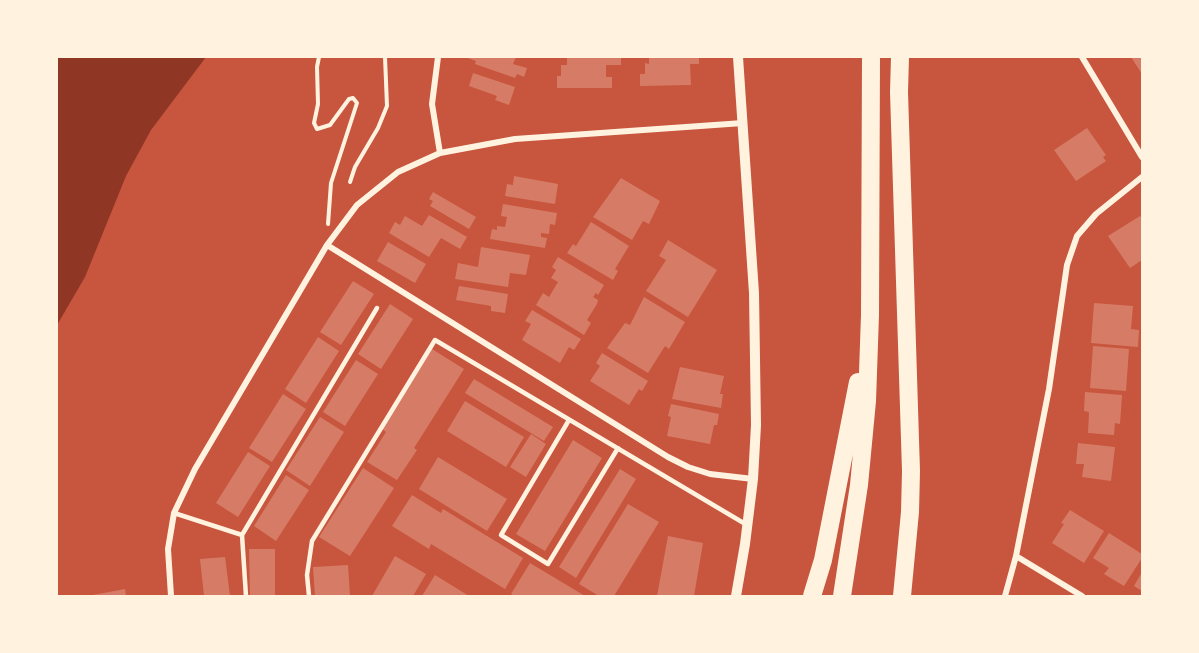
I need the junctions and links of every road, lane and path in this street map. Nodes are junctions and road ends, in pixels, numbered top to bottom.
1 (319, 57) edge
2 (385, 57) edge
3 (438, 57) edge
4 (738, 57) edge
5 (871, 57) edge
6 (900, 57) edge
7 (1082, 57) edge
8 (743, 123) junction
9 (440, 153) junction
10 (1142, 156) edge
11 (1142, 177) edge
12 (350, 182) dead end
13 (327, 245) junction
14 (377, 308) dead end
15 (870, 315) junction
16 (569, 420) junction
17 (618, 448) junction
18 (753, 479) junction
19 (174, 513) junction
20 (747, 525) junction
21 (242, 535) junction
22 (1016, 556) junction
23 (171, 596) edge
24 (246, 596) edge
25 (309, 596) edge
26 (736, 596) edge
27 (812, 596) edge
28 (842, 596) edge
29 (902, 596) edge
30 (1005, 596) edge
31 (1082, 596) edge

1 - 13 path
2 - 12 path
3 - 9 street
4 - 8 street
5 - 15 highway
6 - 29 highway
7 - 10 street
8 - 9 street
8 - 18 street
9 - 13 street
11 - 22 street
13 - 18 street
13 - 19 street
14 - 21 lane
15 - 27 highway
15 - 28 highway
16 - 17 lane
16 - 17 lane
16 - 25 lane
17 - 20 lane
18 - 20 street
19 - 21 lane
19 - 23 street
20 - 26 street
21 - 24 lane
22 - 30 street
22 - 31 street

